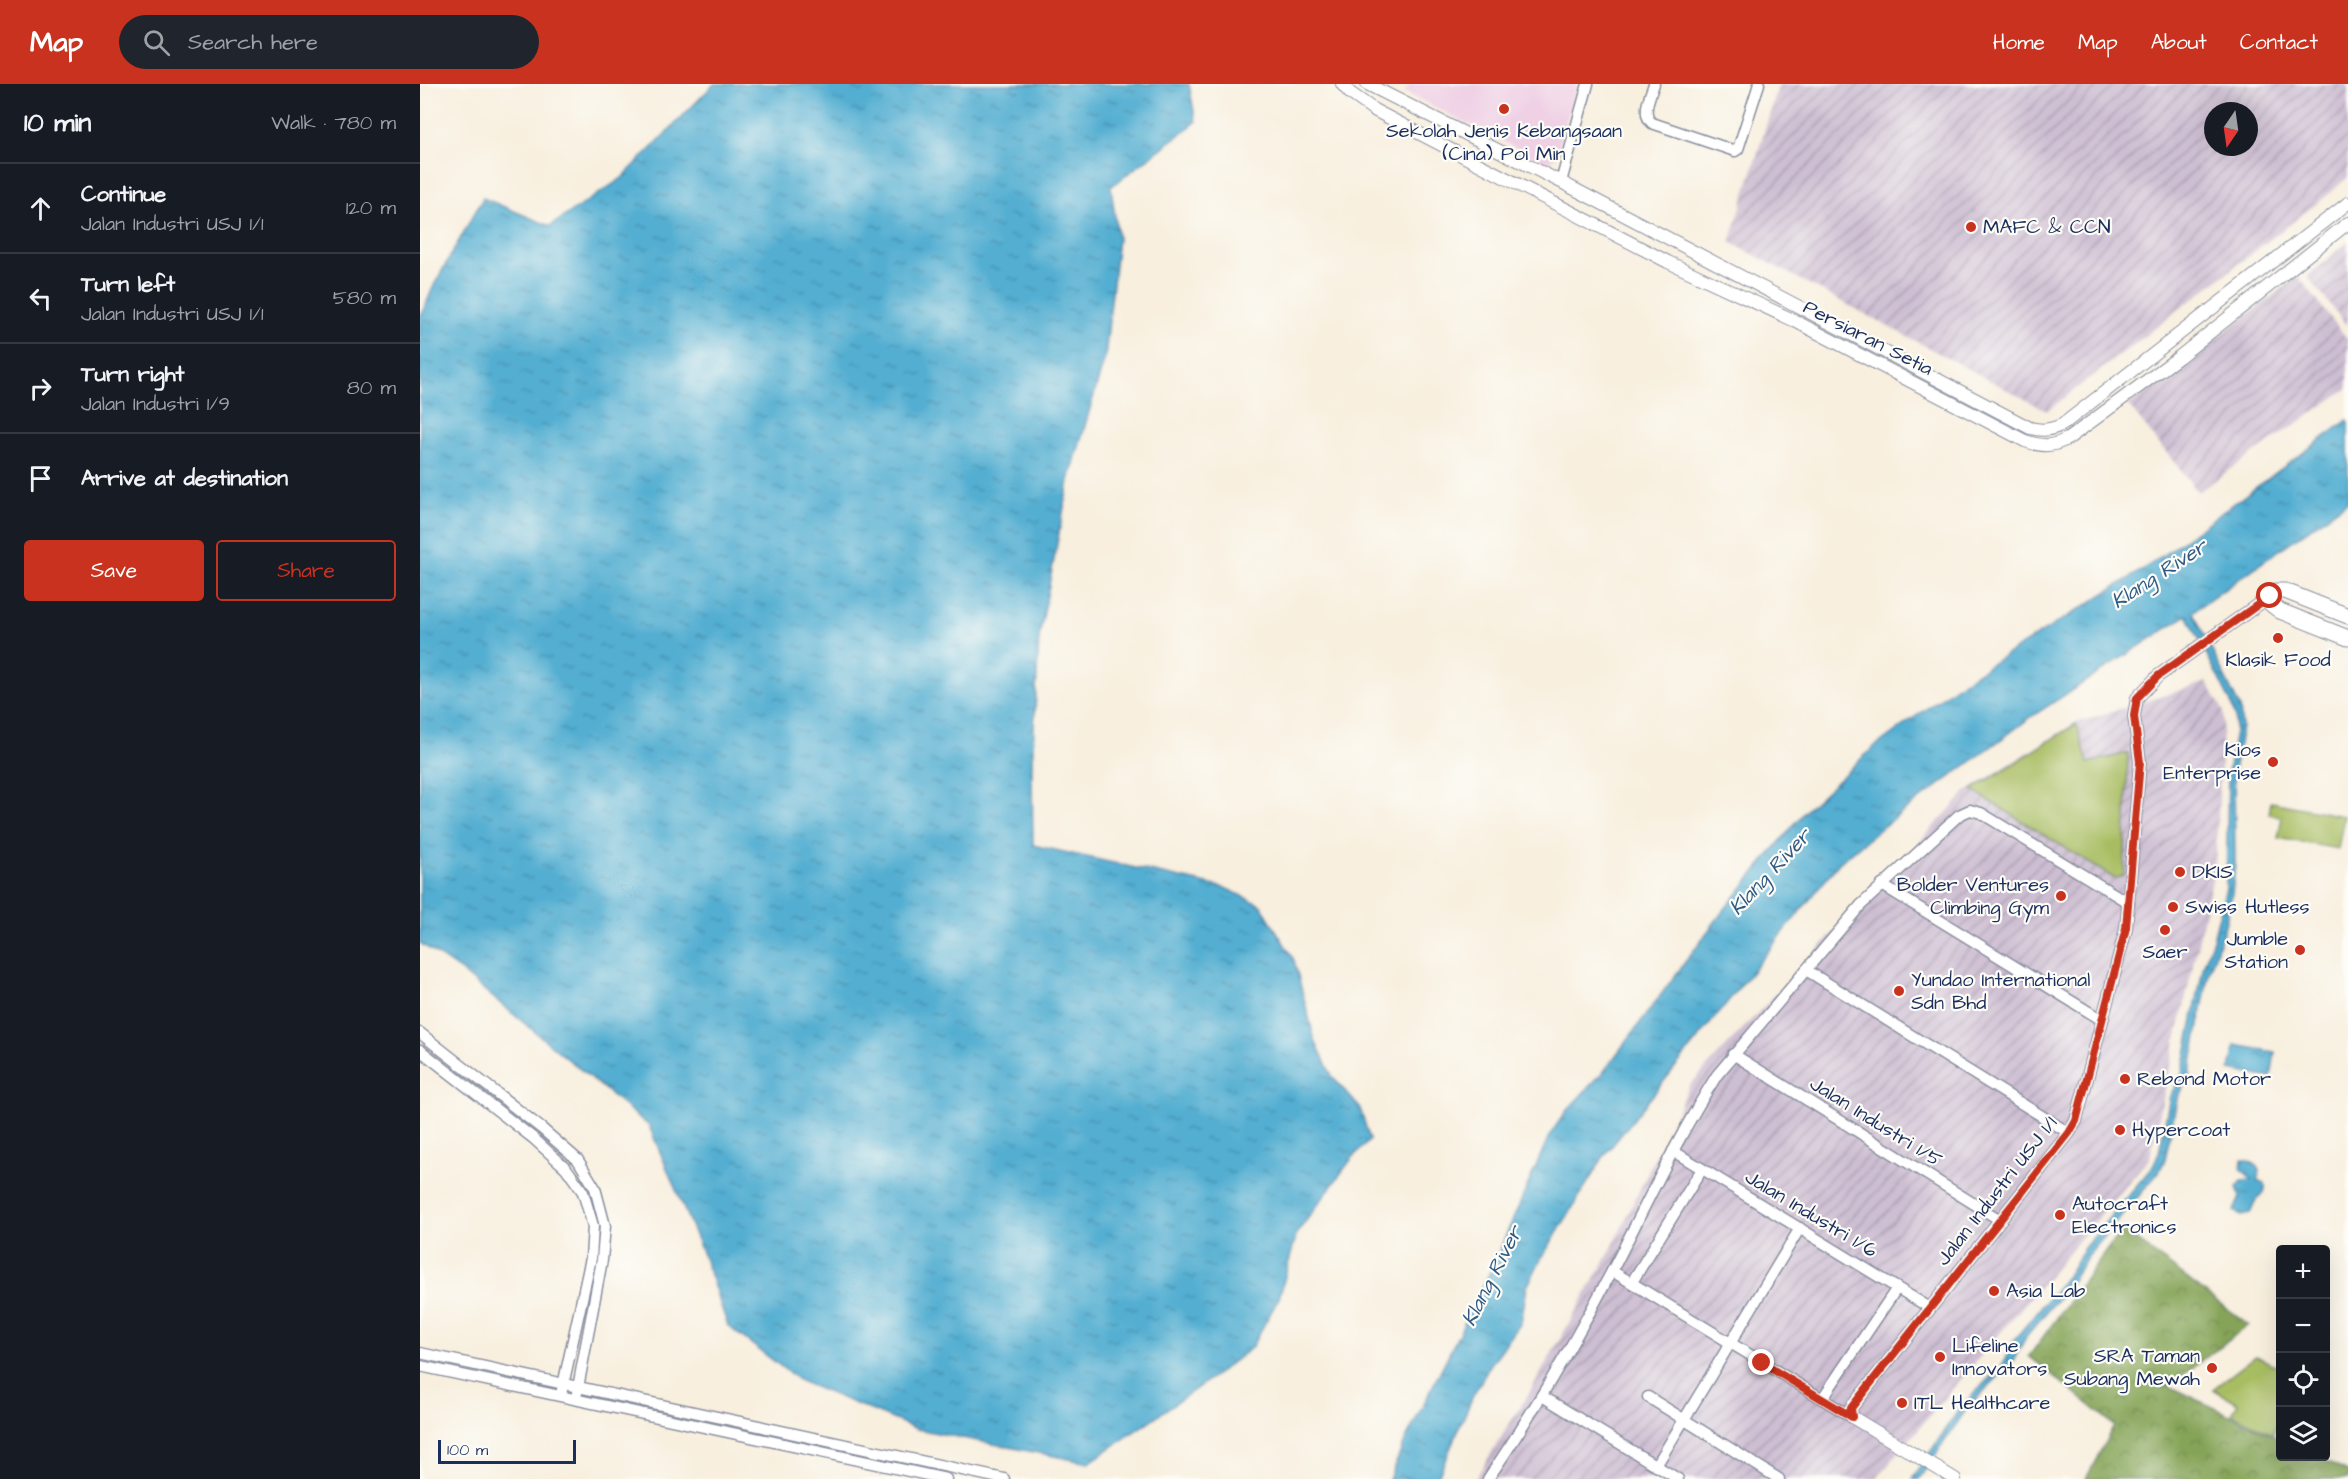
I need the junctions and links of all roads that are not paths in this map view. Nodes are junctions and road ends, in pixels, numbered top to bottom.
1 (1342, 84) edge
2 (1367, 84) edge
3 (1588, 84) edge
4 (1654, 84) edge
5 (1759, 84) edge
6 (1561, 182) junction
7 (1552, 202) junction
8 (2348, 203) edge
9 (2348, 223) edge
10 (2045, 430) junction
11 (2043, 446) junction
12 (2270, 596) junction
13 (2348, 616) edge
14 (2348, 639) edge
15 (1882, 885) junction
16 (2129, 903) junction
17 (1806, 970) junction
18 (2102, 1020) junction
19 (420, 1033) edge
20 (420, 1050) edge
21 (1733, 1054) junction
22 (2069, 1133) junction
23 (1673, 1151) junction
24 (1702, 1169) junction
25 (2000, 1221) junction
26 (1800, 1228) junction
27 (1612, 1270) junction
28 (1632, 1282) junction
29 (1896, 1287) junction
30 (1930, 1308) junction
31 (1731, 1344) junction
32 (420, 1353) edge
33 (420, 1366) edge
34 (563, 1384) junction
35 (578, 1388) junction
36 (560, 1396) junction
37 (1542, 1396) junction
38 (1648, 1397) dead end
39 (1822, 1399) junction
40 (576, 1400) junction
41 (1852, 1417) junction
42 (1683, 1419) junction
43 (1656, 1466) junction
44 (946, 1479) edge
45 (1004, 1479) edge
46 (1488, 1479) edge
47 (1678, 1479) edge
48 (1779, 1479) edge
49 (1955, 1479) edge

1 - 7 street, Persiaran Setia
2 - 6 street, Persiaran Setia
3 - 6 street
4 - 5 street
6 - 7 street
6 - 10 street, Persiaran Setia
7 - 11 street, Persiaran Setia
8 - 10 street
9 - 11 street
10 - 11 street
12 - 13 main road
12 - 14 main road
12 - 16 street, Jalan Industri USJ 1/1
15 - 16 street
15 - 17 street
15 - 18 street
16 - 18 street, Jalan Industri USJ 1/1
17 - 21 street
17 - 22 street
18 - 22 street, Jalan Industri USJ 1/1
19 - 35 street
20 - 34 street
21 - 23 street
21 - 25 street, Jalan Industri 1/5
22 - 25 street, Jalan Industri USJ 1/1
23 - 24 street, Jalan Industri 1/6
23 - 27 street
24 - 26 street, Jalan Industri 1/6
24 - 28 street
25 - 30 street, Jalan Industri USJ 1/1
26 - 29 street, Jalan Industri 1/6
26 - 31 street
27 - 28 street
27 - 37 street
28 - 31 street
29 - 30 street, Jalan Industri 1/6
29 - 39 street
30 - 41 street, Jalan Industri USJ 1/1
31 - 39 street
31 - 42 street
32 - 34 street
33 - 36 street
34 - 35 street
34 - 36 street
35 - 40 street
35 - 45 street
36 - 40 street
37 - 43 street
37 - 46 street
38 - 42 street
39 - 41 street
40 - 44 street
41 - 49 street
42 - 43 street
42 - 48 street
43 - 47 street

